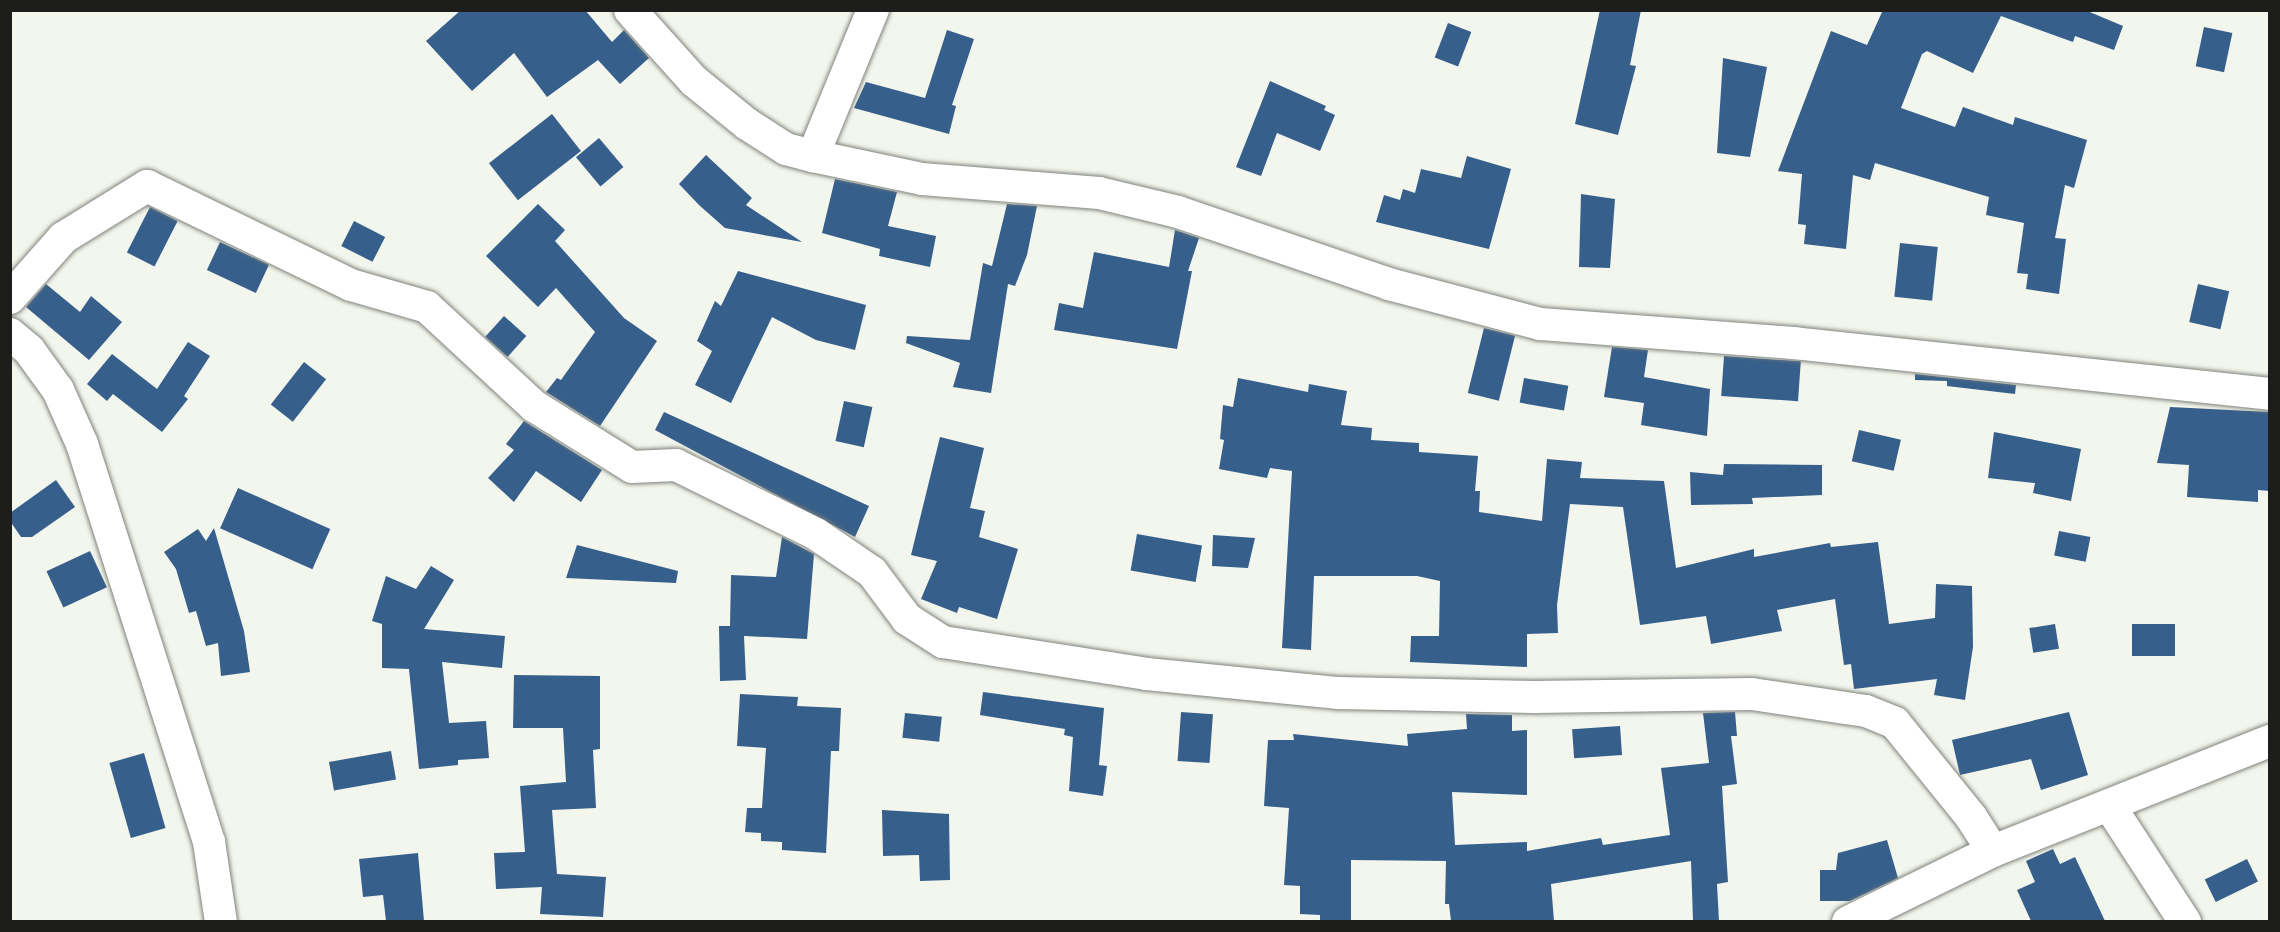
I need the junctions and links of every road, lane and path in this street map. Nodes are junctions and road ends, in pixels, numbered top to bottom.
1 (630, 10) edge
2 (873, 10) edge
3 (813, 156) junction
4 (10, 298) edge
5 (10, 334) edge
6 (2270, 394) edge
7 (2270, 741) edge
8 (2111, 808) junction
9 (1993, 851) junction
10 (221, 921) edge
11 (1848, 921) edge
12 (2185, 921) edge

1 - 3 street
2 - 3 street
3 - 6 street
4 - 9 street
5 - 10 street
7 - 8 street
8 - 9 street
8 - 12 street
9 - 11 street

